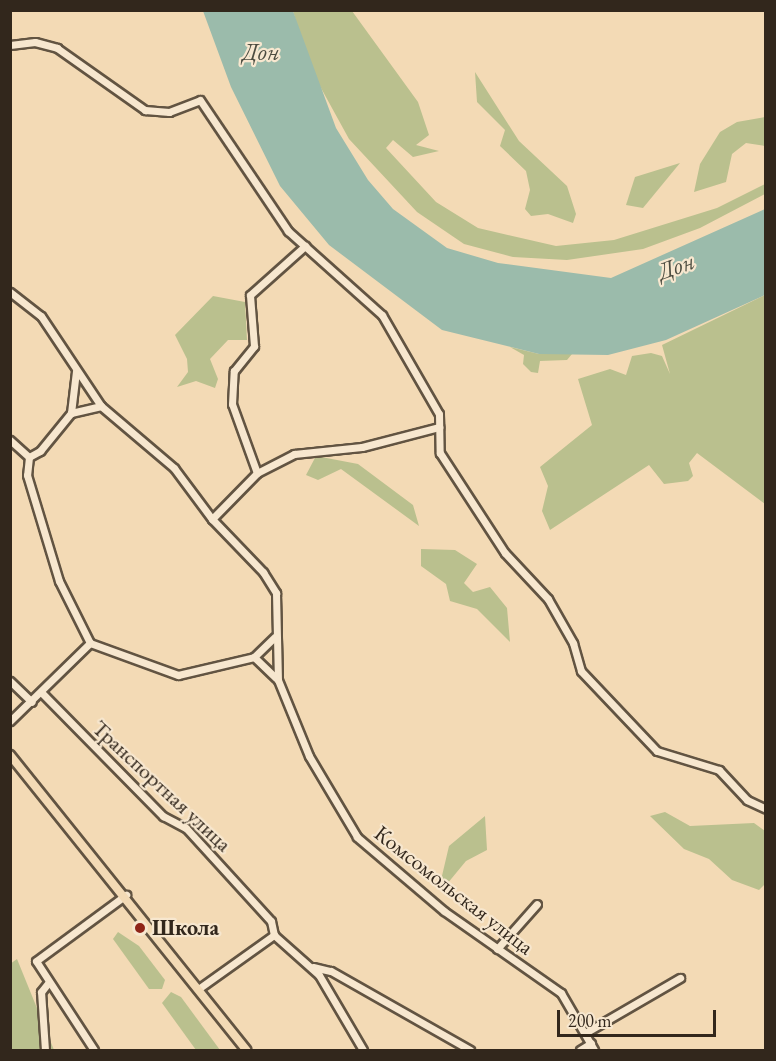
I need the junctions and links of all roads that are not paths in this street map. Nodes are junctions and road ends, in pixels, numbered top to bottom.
1 (10, 45) edge
2 (305, 246) junction
3 (10, 292) edge
4 (76, 369) junction
5 (100, 406) junction
6 (70, 412) junction
7 (439, 427) junction
8 (10, 440) edge
9 (29, 457) junction
10 (257, 473) junction
11 (212, 519) junction
12 (274, 637) junction
13 (90, 643) junction
14 (254, 657) junction
15 (278, 680) junction
16 (10, 681) edge
17 (42, 693) junction
18 (32, 702) junction
19 (10, 722) edge
20 (10, 755) edge
21 (765, 809) edge
22 (127, 895) junction
23 (537, 904) dead end
24 (274, 935) junction
25 (496, 949) junction
26 (313, 967) junction
27 (680, 978) dead end
28 (48, 983) junction
29 (201, 987) junction
30 (585, 1033) junction
31 (592, 1047) edge
32 (45, 1050) edge
33 (94, 1050) edge
34 (246, 1050) edge
35 (363, 1050) edge
36 (468, 1050) edge
37 (580, 1050) edge

1 - 2 street
2 - 7 street
2 - 10 street
3 - 4 street, Комсомольская улица
4 - 5 street, Комсомольская улица
4 - 6 street
5 - 6 street
5 - 11 street, Комсомольская улица
6 - 9 street
7 - 10 street
7 - 21 street
8 - 9 street
9 - 13 street
10 - 11 street
11 - 12 street, Комсомольская улица
12 - 14 street
12 - 15 street, Комсомольская улица
13 - 14 street
13 - 17 street
14 - 15 street
15 - 25 street, Комсомольская улица
16 - 18 street
17 - 18 street
17 - 24 street, Транспортная улица
18 - 19 street
20 - 22 main road
22 - 28 street
22 - 29 main road
23 - 25 street
24 - 26 street
24 - 29 street
25 - 30 street, Комсомольская улица
26 - 35 street
26 - 36 street
27 - 30 street
28 - 32 street
28 - 33 street
29 - 34 main road
30 - 31 street, Комсомольская улица
31 - 37 street

